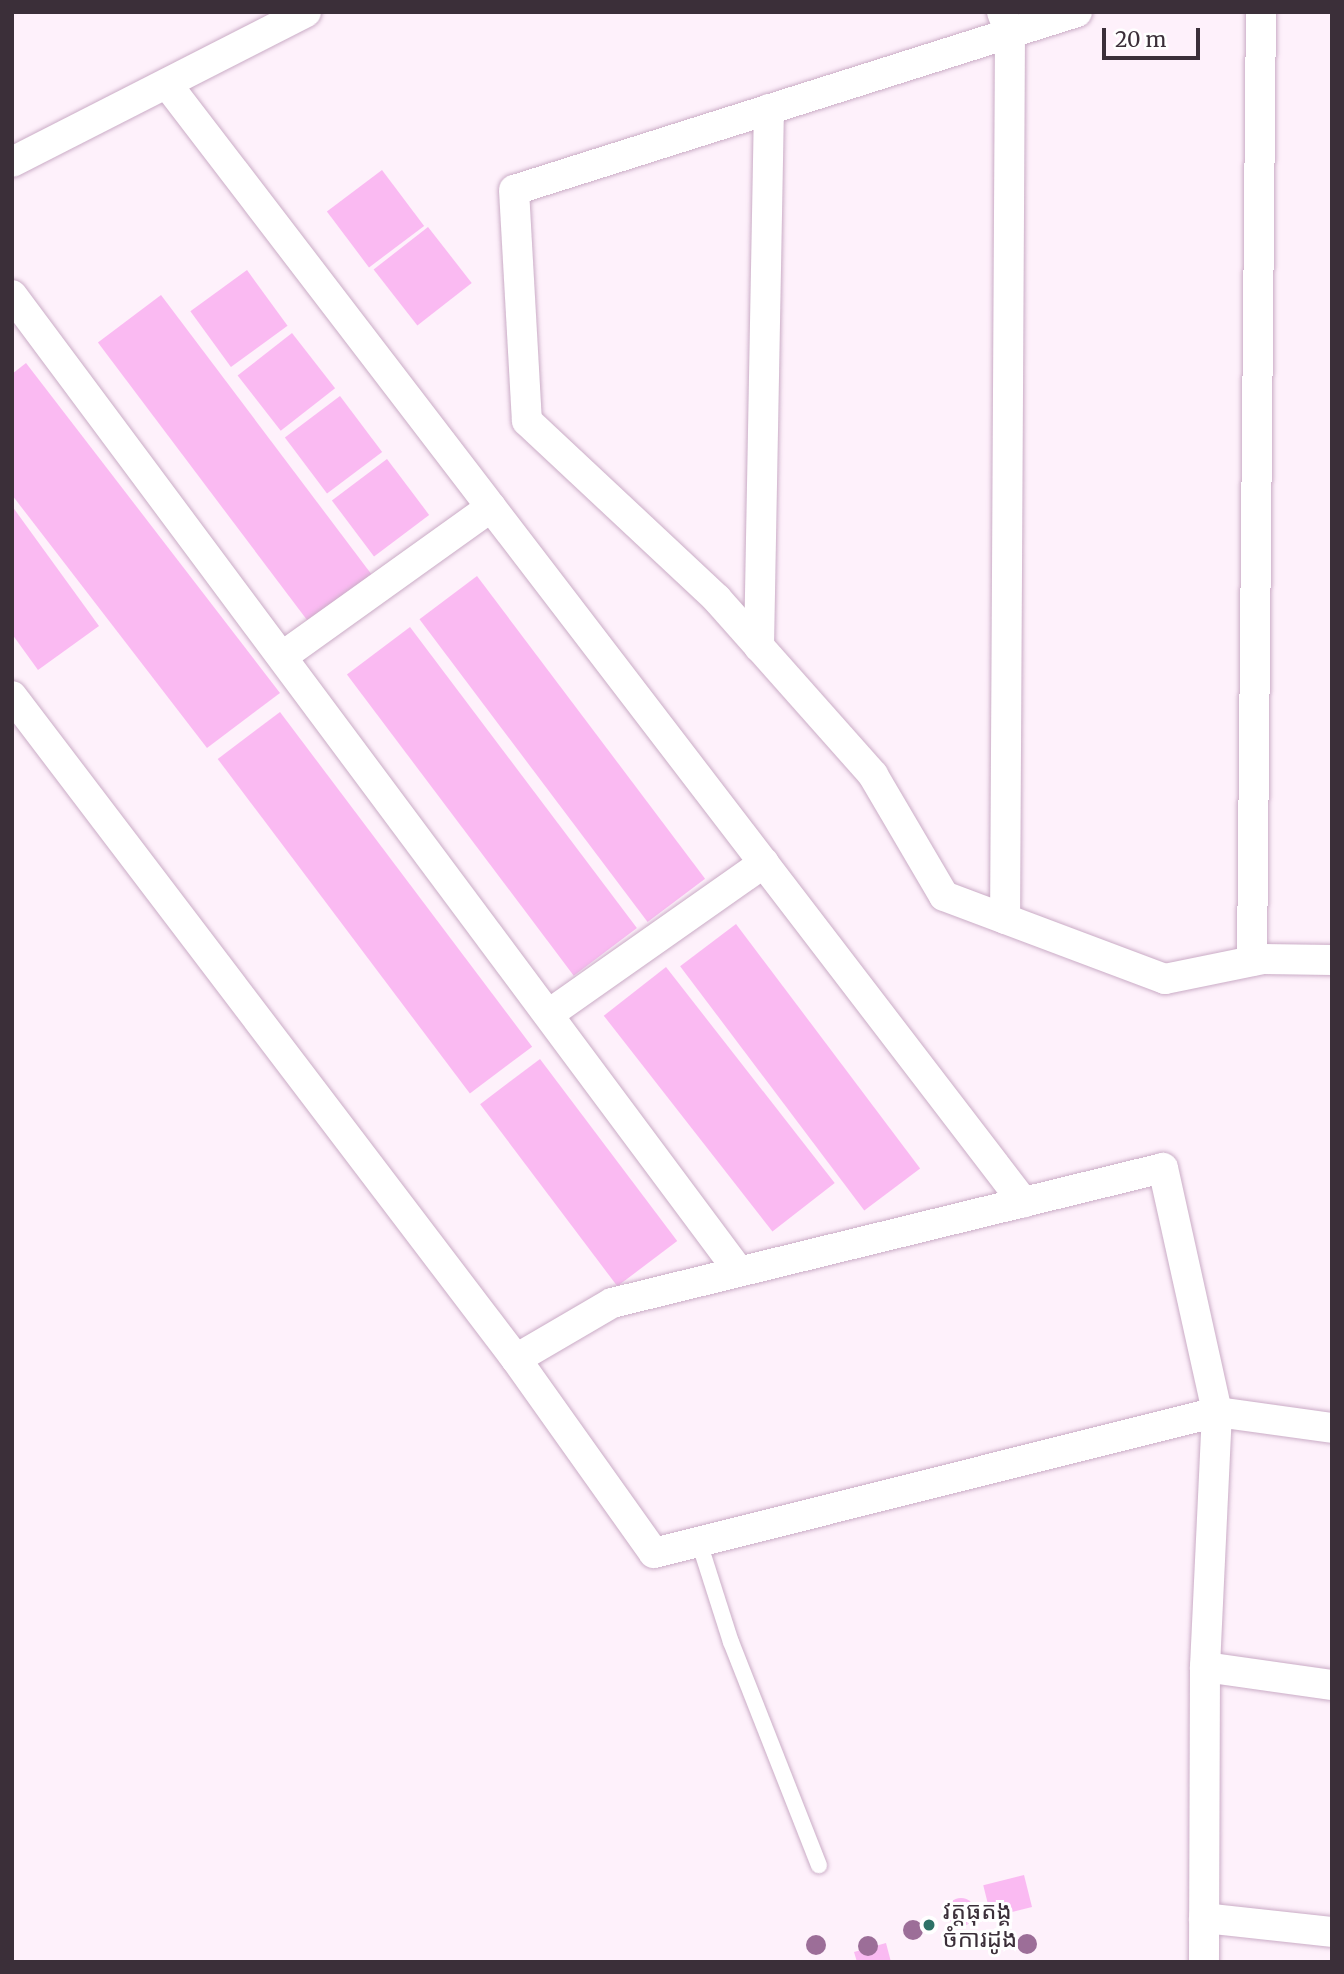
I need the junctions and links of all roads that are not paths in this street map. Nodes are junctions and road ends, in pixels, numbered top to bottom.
1 (306, 12) edge
2 (1077, 12) edge
3 (1261, 12) edge
4 (1006, 23) edge
5 (167, 83) junction
6 (769, 109) junction
7 (12, 162) edge
8 (12, 295) edge
9 (491, 507) junction
10 (759, 647) junction
11 (283, 656) junction
12 (12, 696) edge
13 (764, 863) junction
14 (1005, 919) junction
15 (1332, 960) edge
16 (1252, 961) junction
17 (549, 1014) junction
18 (1024, 1203) junction
19 (738, 1270) junction
20 (516, 1359) junction
21 (1217, 1412) junction
22 (1332, 1428) edge
23 (699, 1542) junction
24 (1205, 1667) junction
25 (1332, 1685) edge
26 (819, 1865) dead end
27 (1204, 1918) junction
28 (1332, 1932) edge
29 (1204, 1962) edge

1 - 5 street
2 - 4 street
3 - 16 street
4 - 6 street
4 - 14 street
5 - 7 street
5 - 9 street
6 - 10 street
6 - 10 street
8 - 11 street
9 - 11 street
9 - 13 street
10 - 14 street
11 - 17 street
12 - 20 street
13 - 17 street
13 - 18 street
14 - 16 street
15 - 16 street
17 - 19 street
18 - 19 street
18 - 21 street
19 - 20 street
20 - 23 street
21 - 22 street
21 - 23 street
21 - 24 street
23 - 26 lane
24 - 25 street
24 - 27 street
27 - 28 street
27 - 29 street

